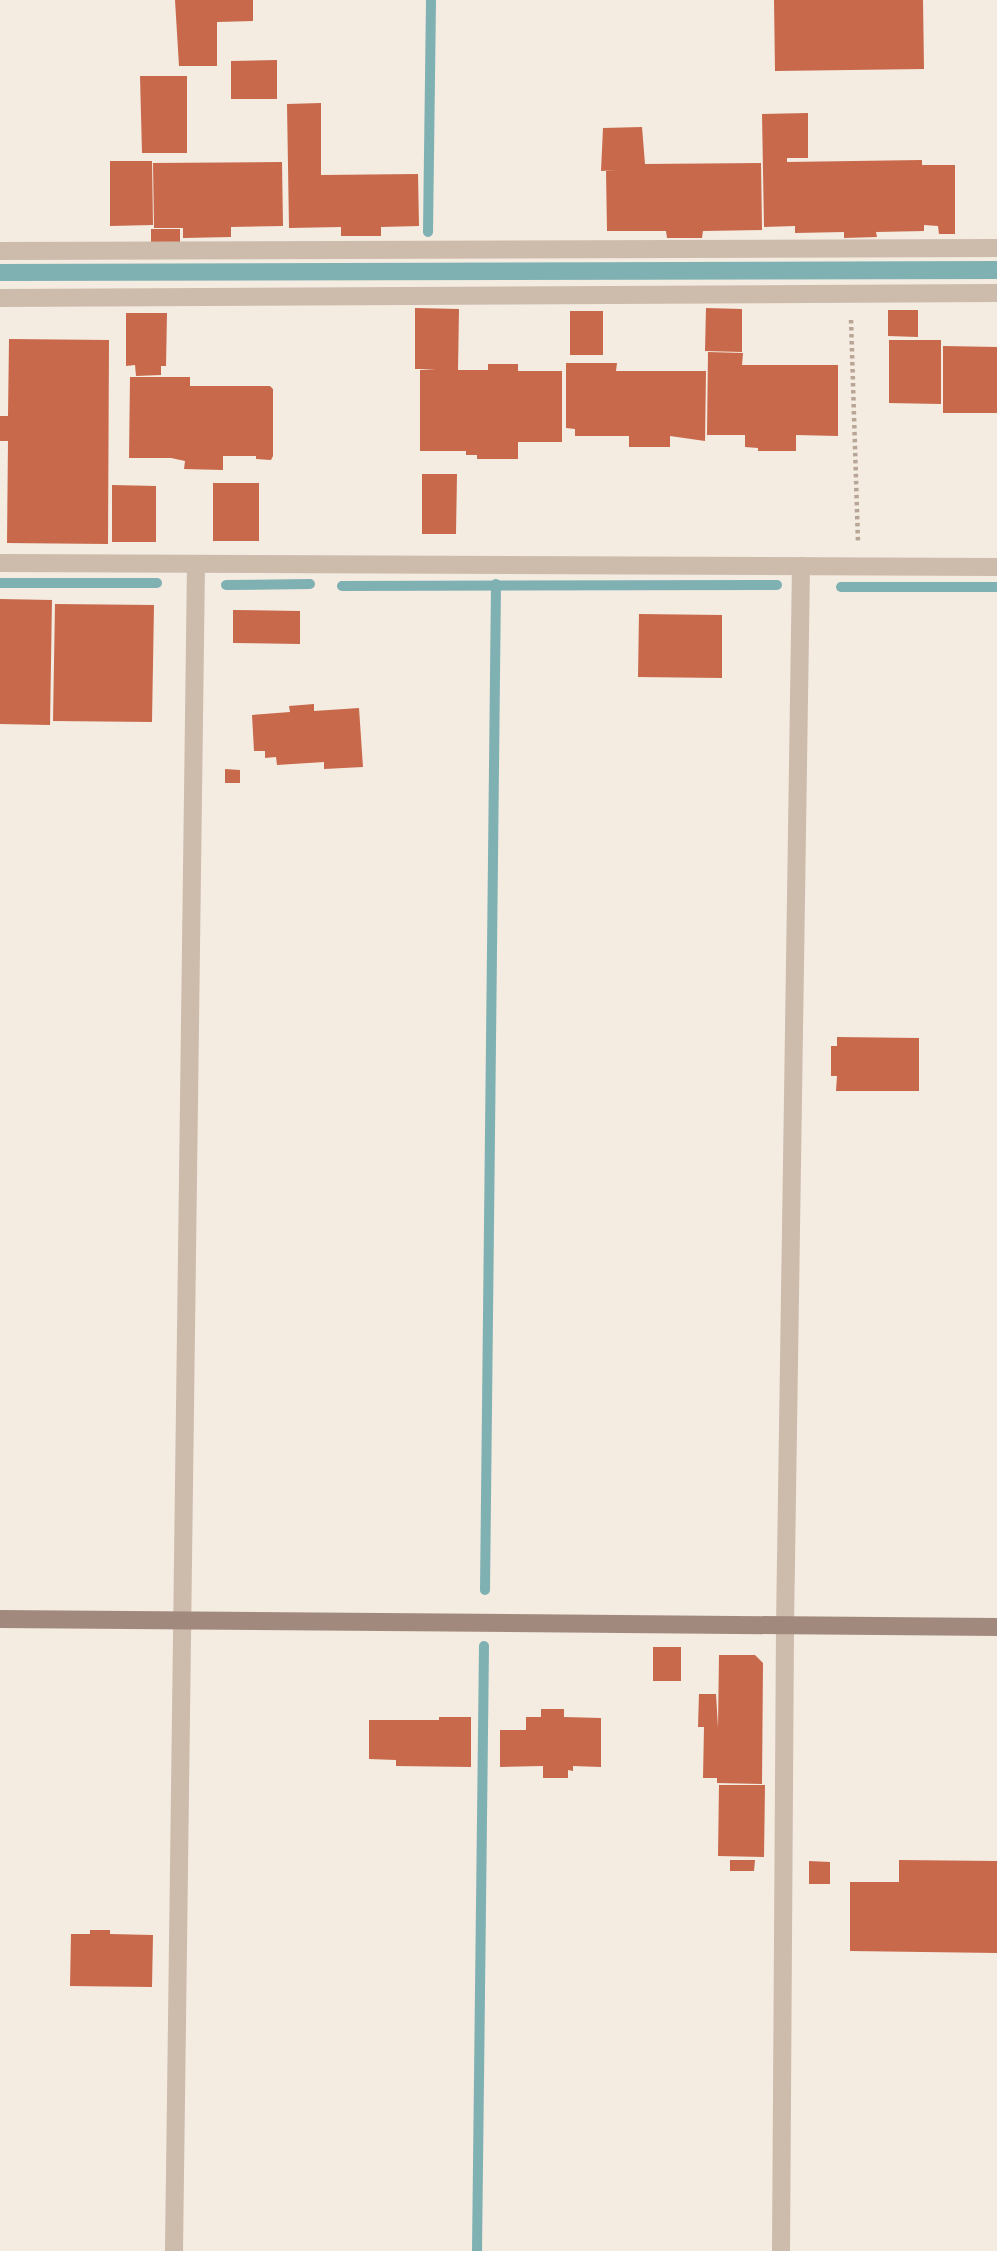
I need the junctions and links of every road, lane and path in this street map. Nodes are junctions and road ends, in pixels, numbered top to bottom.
1 (997, 248) edge
2 (0, 251) edge
3 (997, 293) edge
4 (850, 294) junction
5 (0, 298) edge
6 (0, 563) edge
7 (196, 564) junction
8 (801, 566) junction
9 (859, 566) junction
10 (997, 566) edge
11 (0, 1619) edge
12 (182, 1622) junction
13 (785, 1627) junction
14 (997, 1627) edge
15 (173, 2251) edge
16 (781, 2251) edge

1 - 2 street
3 - 4 street
4 - 5 street
4 - 9 path
6 - 7 street
7 - 8 street
7 - 12 street
8 - 9 street
8 - 13 street
9 - 10 street
11 - 12 street
12 - 13 street
12 - 15 street
13 - 14 street
13 - 16 street

